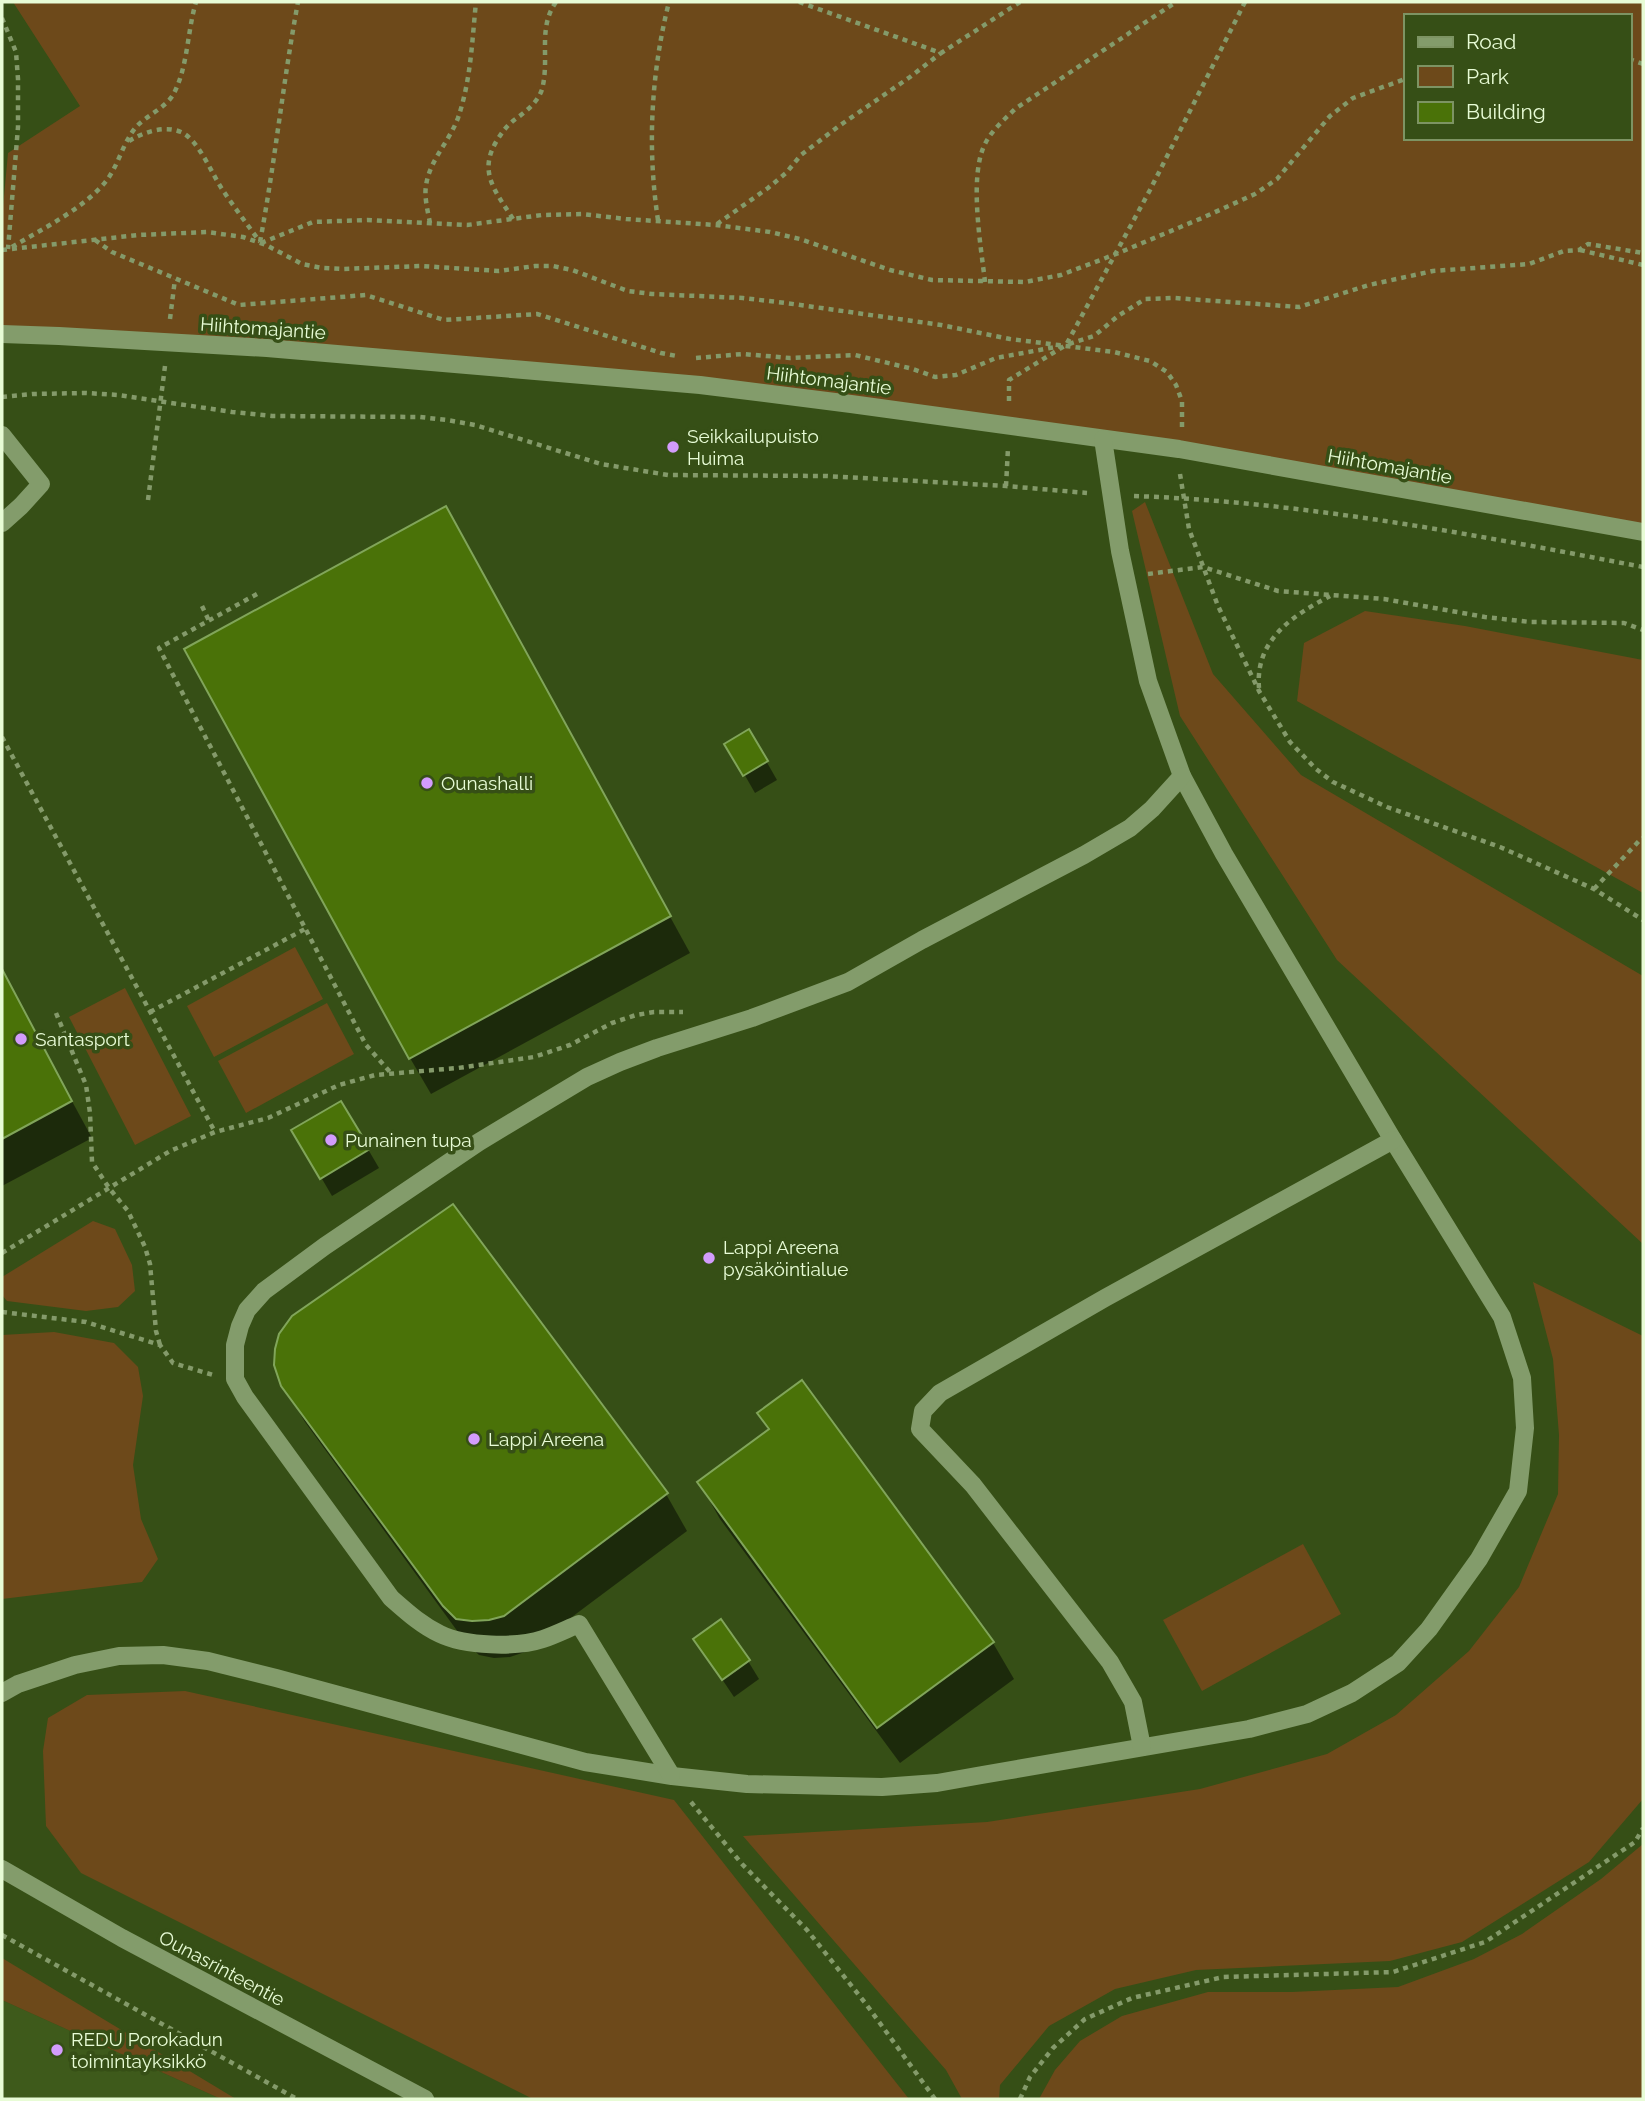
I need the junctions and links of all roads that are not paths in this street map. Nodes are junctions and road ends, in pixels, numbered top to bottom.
1 (2, 334) edge
2 (2, 435) edge
3 (1104, 439) junction
4 (2, 523) edge
5 (1643, 532) edge
6 (1182, 776) junction
7 (1393, 1140) junction
8 (2, 1693) edge
9 (1142, 1747) junction
10 (672, 1776) junction
11 (2, 1869) edge
12 (425, 2099) edge

1 - 3 street, Hiihtomajantie
2 - 4 street
3 - 5 street, Hiihtomajantie
3 - 6 street
6 - 7 street
6 - 10 street
7 - 9 street
7 - 9 street
8 - 10 street
9 - 10 street
11 - 12 street, Ounasrinteentie

